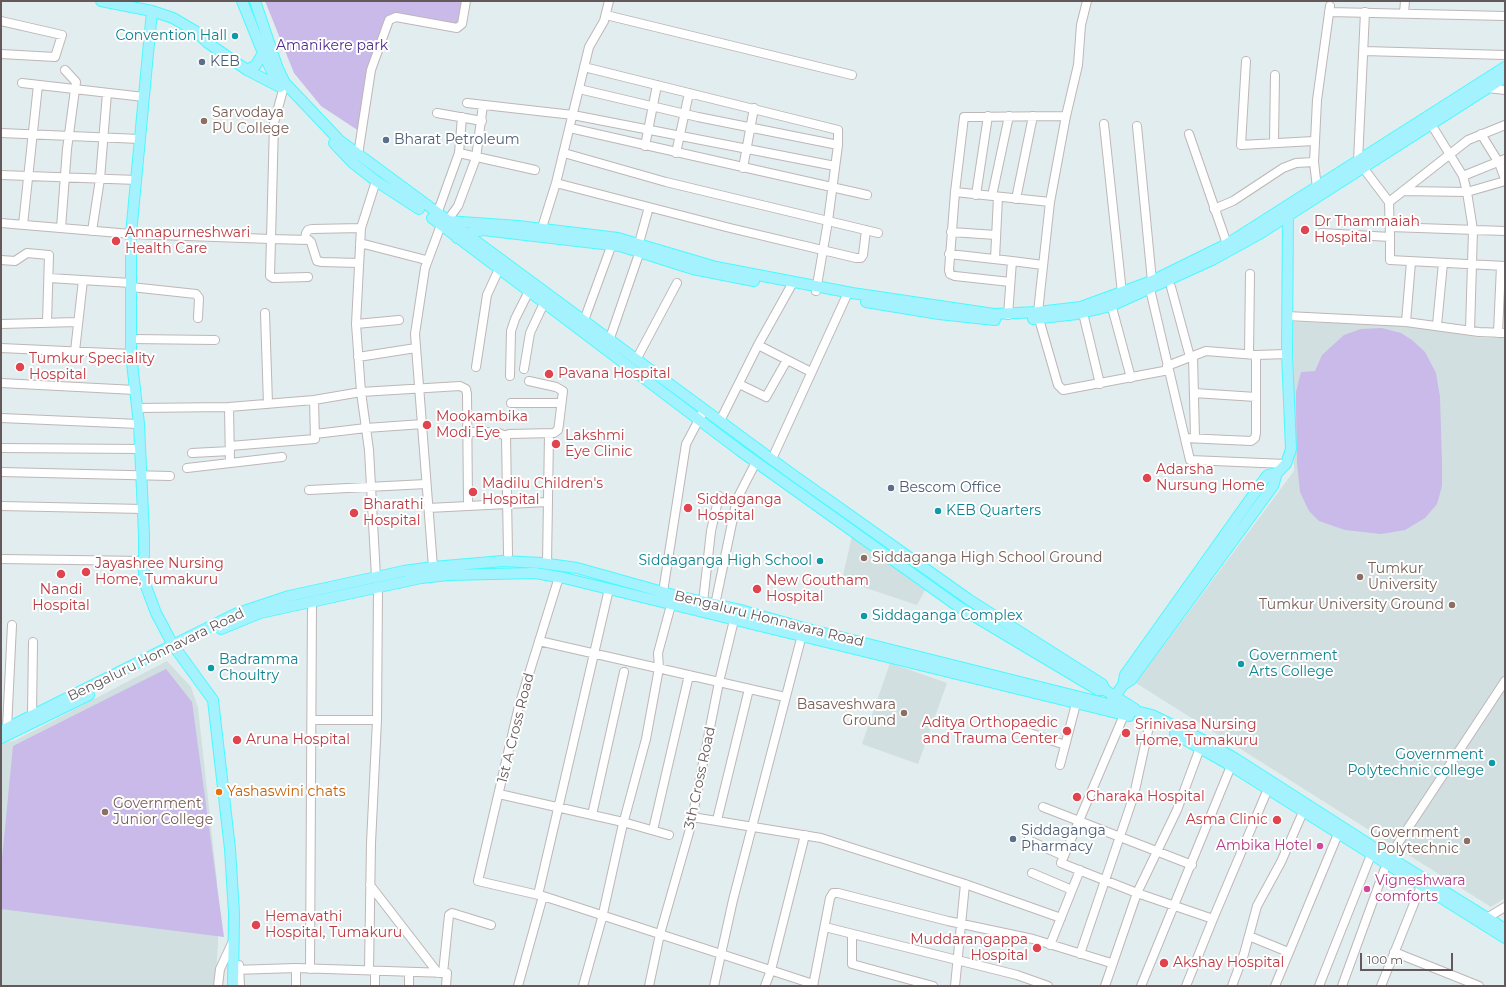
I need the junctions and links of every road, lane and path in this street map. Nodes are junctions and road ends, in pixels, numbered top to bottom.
1 (101, 1) edge
2 (242, 1) edge
3 (255, 1) edge
4 (466, 1) edge
5 (609, 1) edge
6 (1087, 1) edge
7 (1405, 1) edge
8 (133, 4) edge
9 (152, 11) junction
10 (1365, 12) junction
11 (1404, 13) junction
12 (606, 15) junction
13 (1505, 16) edge
14 (1, 21) edge
15 (1364, 51) junction
16 (263, 53) junction
17 (1, 54) edge
18 (1505, 55) edge
19 (1246, 61) dead end
20 (584, 67) junction
21 (1505, 67) edge
22 (65, 70) dead end
23 (247, 70) junction
24 (852, 75) dead end
25 (1275, 75) dead end
26 (1505, 77) edge
27 (22, 83) dead end
28 (38, 85) junction
29 (657, 85) junction
30 (283, 88) junction
31 (1488, 88) junction
32 (74, 89) junction
33 (579, 89) junction
34 (1505, 90) edge
35 (107, 93) junction
36 (689, 93) junction
37 (144, 98) junction
38 (467, 104) dead end
39 (483, 105) junction
40 (653, 106) junction
41 (754, 108) junction
42 (437, 113) dead end
43 (684, 114) junction
44 (573, 115) junction
45 (988, 116) junction
46 (1009, 116) junction
47 (1033, 116) junction
48 (1066, 116) junction
49 (462, 117) junction
50 (482, 121) junction
51 (609, 122) junction
52 (1104, 124) dead end
53 (1431, 124) junction
54 (1505, 125) edge
55 (750, 126) junction
56 (1138, 126) dead end
57 (570, 128) junction
58 (648, 130) junction
59 (1, 134) edge
60 (32, 134) junction
61 (1189, 134) dead end
62 (1481, 134) junction
63 (69, 136) junction
64 (680, 136) junction
65 (104, 137) junction
66 (606, 137) junction
67 (140, 139) junction
68 (1314, 141) junction
69 (1274, 142) junction
70 (838, 145) junction
71 (645, 146) junction
72 (748, 148) junction
73 (459, 153) junction
74 (564, 153) junction
75 (676, 153) junction
76 (358, 155) junction
77 (1449, 155) junction
78 (476, 158) junction
79 (1502, 161) edge
80 (1314, 162) junction
81 (1361, 164) junction
82 (835, 166) junction
83 (743, 168) junction
84 (535, 170) dead end
85 (1, 175) edge
86 (27, 176) junction
87 (1463, 176) junction
88 (66, 178) junction
89 (100, 179) junction
90 (137, 180) junction
91 (1505, 180) edge
92 (376, 181) junction
93 (556, 183) junction
94 (832, 188) junction
95 (1317, 188) junction
96 (1403, 191) junction
97 (955, 192) junction
98 (1467, 192) junction
99 (867, 195) dead end
100 (976, 195) junction
101 (995, 197) junction
102 (1016, 199) junction
103 (1050, 202) junction
104 (1389, 202) junction
105 (649, 207) junction
106 (1214, 209) junction
107 (1288, 211) junction
108 (437, 214) junction
109 (828, 221) junction
110 (1, 223) edge
111 (444, 223) junction
112 (23, 225) junction
113 (1390, 227) junction
114 (61, 228) junction
115 (362, 228) junction
116 (866, 230) junction
117 (1474, 230) junction
118 (92, 231) junction
119 (1505, 231) edge
120 (951, 232) junction
121 (541, 233) junction
122 (878, 233) dead end
123 (1321, 233) dead end
124 (131, 234) junction
125 (461, 236) junction
126 (996, 236) junction
127 (1390, 237) junction
128 (271, 239) junction
129 (305, 240) junction
130 (360, 243) junction
131 (612, 244) junction
132 (1227, 244) junction
133 (640, 247) junction
134 (823, 251) junction
135 (949, 254) junction
136 (994, 259) junction
137 (1, 260) edge
138 (426, 260) junction
139 (1012, 261) junction
140 (1410, 262) junction
141 (360, 263) junction
142 (1443, 263) junction
143 (1472, 264) junction
144 (1043, 265) junction
145 (1503, 266) edge
146 (499, 269) junction
147 (1250, 274) dead end
148 (308, 277) dead end
149 (50, 278) junction
150 (83, 280) junction
151 (1010, 282) junction
152 (677, 283) dead end
153 (131, 285) junction
154 (1151, 285) junction
155 (791, 286) junction
156 (1170, 287) dead end
157 (816, 288) junction
158 (529, 292) junction
159 (1122, 293) junction
160 (846, 297) junction
161 (1110, 302) junction
162 (544, 303) junction
163 (265, 313) dead end
164 (1083, 313) junction
165 (1008, 315) junction
166 (1038, 316) junction
167 (1287, 316) junction
168 (198, 318) dead end
169 (399, 320) dead end
170 (78, 322) junction
171 (1406, 322) junction
172 (47, 323) junction
173 (1, 324) edge
174 (356, 324) junction
175 (1437, 325) junction
176 (582, 326) junction
177 (1470, 330) junction
178 (1501, 333) edge
179 (131, 339) junction
180 (215, 340) dead end
181 (609, 340) junction
182 (758, 345) junction
183 (1, 348) edge
184 (416, 348) junction
185 (75, 351) junction
186 (131, 354) junction
187 (1286, 354) junction
188 (1253, 355) junction
189 (358, 356) junction
190 (1191, 357) junction
191 (636, 360) junction
192 (787, 360) junction
193 (476, 367) dead end
194 (1168, 368) junction
195 (524, 369) dead end
196 (811, 372) junction
197 (510, 376) dead end
198 (1132, 378) junction
199 (529, 381) dead end
200 (1, 383) edge
201 (739, 384) junction
202 (1100, 384) junction
203 (419, 387) junction
204 (135, 390) junction
205 (361, 392) junction
206 (1194, 393) junction
207 (1256, 397) junction
208 (314, 400) junction
209 (511, 403) dead end
210 (561, 403) junction
211 (268, 404) junction
212 (229, 407) junction
213 (137, 408) junction
214 (704, 410) junction
215 (1, 418) edge
216 (698, 419) junction
217 (720, 421) junction
218 (139, 424) junction
219 (423, 424) junction
220 (366, 428) junction
221 (467, 432) junction
222 (315, 434) junction
223 (549, 434) junction
224 (506, 436) junction
225 (1185, 438) junction
226 (1195, 438) junction
227 (1, 448) edge
228 (140, 449) junction
229 (230, 449) junction
230 (192, 453) dead end
231 (282, 456) dead end
232 (772, 459) junction
233 (756, 462) junction
234 (230, 463) junction
235 (1286, 464) junction
236 (186, 468) dead end
237 (1, 472) edge
238 (141, 476) junction
239 (170, 476) dead end
240 (426, 484) junction
241 (371, 486) junction
242 (309, 490) dead end
243 (719, 496) dead end
244 (547, 502) junction
245 (506, 503) junction
246 (1, 506) edge
247 (468, 506) junction
248 (428, 508) junction
249 (143, 509) junction
250 (508, 554) dead end
251 (1, 559) edge
252 (144, 561) junction
253 (547, 564) junction
254 (433, 567) junction
255 (558, 576) junction
256 (376, 577) junction
257 (378, 588) junction
258 (609, 589) junction
259 (663, 592) junction
260 (312, 602) junction
261 (703, 602) junction
262 (715, 604) junction
263 (671, 605) junction
264 (734, 620) junction
265 (12, 625) dead end
266 (802, 633) junction
267 (539, 641) junction
268 (33, 642) dead end
269 (175, 648) junction
270 (594, 654) junction
271 (658, 668) junction
272 (624, 672) dead end
273 (689, 675) junction
274 (1505, 680) edge
275 (719, 682) junction
276 (1086, 682) junction
277 (749, 689) junction
278 (1105, 690) junction
279 (1070, 695) junction
280 (1116, 696) junction
281 (785, 697) junction
282 (1076, 704) junction
283 (1108, 708) junction
284 (32, 715) junction
285 (1124, 715) junction
286 (1143, 718) junction
287 (312, 720) junction
288 (377, 720) junction
289 (1015, 728) dead end
290 (4, 729) edge
291 (1, 738) edge
292 (1065, 745) junction
293 (1200, 748) junction
294 (1060, 765) dead end
295 (1231, 766) junction
296 (1270, 785) junction
297 (499, 794) junction
298 (1043, 807) dead end
299 (558, 808) junction
300 (1303, 812) junction
301 (592, 815) junction
302 (692, 817) junction
303 (717, 820) junction
304 (1078, 821) junction
305 (623, 822) junction
306 (752, 825) junction
307 (654, 830) junction
308 (1338, 834) junction
309 (669, 835) dead end
310 (805, 835) junction
311 (1119, 837) junction
312 (1028, 840) dead end
313 (1156, 852) junction
314 (1371, 855) junction
315 (1064, 856) junction
316 (1387, 861) junction
317 (1192, 864) junction
318 (1080, 870) junction
319 (1032, 873) dead end
320 (1105, 879) junction
321 (964, 884) junction
322 (370, 885) junction
323 (1421, 886) junction
324 (1072, 890) junction
325 (1137, 893) junction
326 (540, 895) junction
327 (1176, 905) junction
328 (1505, 907) edge
329 (603, 915) junction
330 (1061, 918) junction
331 (1213, 918) junction
332 (1487, 918) junction
333 (491, 924) dead end
334 (961, 924) junction
335 (825, 927) junction
336 (1505, 929) edge
337 (660, 934) junction
338 (852, 934) junction
339 (1249, 936) junction
340 (1505, 938) edge
341 (234, 940) junction
342 (1050, 945) junction
343 (1288, 952) junction
344 (1394, 952) junction
345 (722, 954) junction
346 (1080, 954) junction
347 (958, 961) junction
348 (1111, 963) junction
349 (296, 968) junction
350 (310, 969) junction
351 (236, 970) junction
352 (771, 970) junction
353 (372, 971) junction
354 (409, 972) junction
355 (441, 973) junction
356 (813, 985) edge
357 (923, 985) edge
358 (218, 986) edge
359 (233, 986) edge
360 (240, 986) edge
361 (296, 986) edge
362 (374, 986) edge
363 (409, 986) edge
364 (446, 986) edge
365 (518, 986) edge
366 (583, 986) edge
367 (649, 986) edge
368 (714, 986) edge
369 (765, 986) edge
370 (933, 986) edge
371 (955, 986) edge
372 (1048, 986) edge
373 (1104, 986) edge
374 (1141, 986) edge
375 (1186, 986) edge
376 (1232, 986) edge
377 (1275, 986) edge
378 (1319, 986) edge
379 (1342, 986) edge
380 (1381, 986) edge
381 (1479, 986) edge

1 - 8 main road
2 - 16 main road
3 - 30 main road
4 - 76 street
5 - 12 street
6 - 48 street
7 - 11 street
8 - 9 main road
9 - 23 main road
9 - 37 main road
10 - 11 street
10 - 15 street
10 - 68 street
11 - 13 street
12 - 20 street
12 - 24 street
14 - 17 street
15 - 18 street
15 - 81 street
16 - 23 main road
16 - 30 main road
19 - 69 street
20 - 29 street
20 - 33 street
21 - 81 main road
22 - 32 street
23 - 30 main road
25 - 69 street
26 - 31 main road
27 - 28 street
28 - 32 street
28 - 60 street
29 - 36 street
29 - 40 street
30 - 76 main road
30 - 92 main road
30 - 128 street
31 - 34 street
31 - 53 main road
32 - 35 street
32 - 63 street
33 - 40 street
33 - 44 street
35 - 37 street
35 - 65 street
36 - 41 street
36 - 43 street
37 - 67 main road
38 - 39 street
39 - 44 street
39 - 50 street
40 - 43 street
40 - 58 street
41 - 55 street
41 - 70 street
42 - 49 street
43 - 55 street
43 - 64 street
44 - 51 street
44 - 57 street
45 - 46 street
45 - 97 street
45 - 100 street
46 - 47 street
46 - 101 street
47 - 48 street
47 - 102 street
48 - 103 street
49 - 50 street
49 - 73 street
50 - 78 street
51 - 58 street
51 - 66 street
52 - 159 street
53 - 77 street
53 - 81 main road
54 - 62 street
55 - 70 street
55 - 72 street
56 - 154 street
57 - 66 street
57 - 74 street
58 - 64 street
58 - 71 street
59 - 60 street
60 - 63 street
60 - 86 street
61 - 106 street
62 - 77 street
62 - 79 street
63 - 65 street
63 - 88 street
64 - 72 street
64 - 75 street
65 - 67 street
65 - 89 street
66 - 71 street
67 - 90 main road
68 - 69 street
68 - 80 street
70 - 82 street
71 - 75 street
72 - 82 street
72 - 83 street
73 - 78 street
73 - 108 street
74 - 93 street
74 - 109 street
75 - 83 street
76 - 108 main road
77 - 87 street
77 - 96 street
78 - 84 street
78 - 111 street
79 - 87 street
79 - 91 street
80 - 95 street
80 - 106 street
81 - 95 main road
81 - 104 street
81 - 107 main road
82 - 94 street
83 - 94 street
85 - 86 street
86 - 88 street
86 - 112 street
87 - 98 street
88 - 89 street
88 - 114 street
89 - 90 street
89 - 118 street
90 - 124 main road
91 - 98 street
92 - 111 main road
92 - 115 street
93 - 105 street
93 - 121 street
94 - 99 street
94 - 109 street
95 - 107 main road
96 - 98 street
96 - 104 street
97 - 100 street
97 - 120 street
98 - 117 street
100 - 101 street
101 - 102 street
101 - 126 street
102 - 103 street
103 - 144 street
104 - 113 street
105 - 133 street
105 - 134 street
106 - 132 street
107 - 132 main road
107 - 154 main road
107 - 167 main road
108 - 111 main road
109 - 116 street
109 - 134 street
110 - 112 street
111 - 121 main road
111 - 125 main road
111 - 138 street
112 - 114 street
113 - 117 street
113 - 127 street
114 - 118 street
115 - 129 street
115 - 130 street
116 - 122 street
116 - 134 street
117 - 119 street
117 - 143 street
118 - 124 street
120 - 126 street
120 - 135 street
121 - 125 main road
121 - 131 main road
121 - 133 main road
123 - 127 street
124 - 128 street
124 - 153 main road
125 - 146 main road
125 - 176 main road
126 - 136 street
127 - 140 street
128 - 129 street
128 - 148 street
129 - 141 street
130 - 138 street
130 - 141 street
131 - 133 main road
131 - 176 street
132 - 154 main road
133 - 155 main road
133 - 157 main road
133 - 181 street
134 - 157 street
135 - 136 street
135 - 151 street
136 - 139 street
137 - 149 street
138 - 184 street
139 - 144 street
139 - 151 street
140 - 142 street
140 - 171 street
141 - 174 street
142 - 143 street
142 - 175 street
143 - 145 street
143 - 177 street
144 - 166 street
145 - 178 street
146 - 158 main road
146 - 193 street
147 - 188 street
149 - 150 street
149 - 172 street
150 - 153 street
150 - 170 street
151 - 165 street
152 - 191 street
153 - 168 street
153 - 179 main road
154 - 159 main road
154 - 161 main road
154 - 194 street
155 - 157 main road
155 - 182 street
156 - 190 street
157 - 160 main road
157 - 165 main road
158 - 162 main road
158 - 197 street
159 - 161 main road
160 - 166 main road
160 - 196 street
161 - 164 main road
161 - 166 main road
161 - 198 street
162 - 176 main road
162 - 195 street
163 - 211 street
164 - 166 main road
164 - 202 street
165 - 166 main road
166 - 202 street
167 - 171 street
167 - 187 main road
169 - 174 street
170 - 172 street
170 - 185 street
171 - 175 street
172 - 173 street
174 - 189 street
175 - 177 street
176 - 181 main road
176 - 216 main road
177 - 178 street
179 - 180 street
179 - 186 main road
181 - 191 main road
182 - 192 street
182 - 201 street
183 - 185 street
184 - 189 street
184 - 203 street
185 - 186 street
186 - 204 main road
187 - 188 street
187 - 235 main road
188 - 190 street
188 - 207 street
189 - 205 street
190 - 194 street
190 - 206 street
191 - 214 main road
192 - 196 street
192 - 201 street
194 - 198 street
194 - 225 street
196 - 232 street
198 - 202 street
199 - 210 street
200 - 204 street
201 - 217 street
203 - 205 street
203 - 219 street
203 - 221 street
204 - 213 main road
205 - 208 street
205 - 220 street
206 - 207 street
206 - 226 street
207 - 226 street
208 - 211 street
208 - 222 street
209 - 210 street
210 - 223 street
211 - 212 street
212 - 213 street
212 - 229 street
213 - 218 main road
214 - 216 street
214 - 217 main road
215 - 218 street
216 - 233 main road
216 - 259 street
217 - 232 main road
218 - 228 main road
219 - 220 street
219 - 240 street
220 - 222 street
220 - 241 street
221 - 224 street
221 - 247 street
222 - 229 street
223 - 224 street
223 - 244 street
224 - 245 street
225 - 226 street
225 - 235 street
227 - 228 street
228 - 238 main road
229 - 230 street
229 - 234 street
231 - 234 street
232 - 278 main road
233 - 262 street
233 - 276 main road
234 - 236 street
235 - 280 main road
237 - 238 street
238 - 239 street
238 - 249 main road
240 - 241 street
240 - 248 street
241 - 242 street
241 - 256 street
243 - 261 street
244 - 245 street
244 - 253 street
245 - 247 street
245 - 250 street
246 - 249 street
247 - 248 street
248 - 254 street
249 - 252 main road
251 - 252 street
252 - 269 main road
253 - 254 main road, Bengaluru Honnavara Road
253 - 259 main road, Bengaluru Honnavara Road
254 - 256 main road, Bengaluru Honnavara Road
255 - 257 main road, Bengaluru Honnavara Road
255 - 258 main road, Bengaluru Honnavara Road
255 - 267 street, 1st A Cross Road
256 - 269 main road, Bengaluru Honnavara Road
257 - 260 main road, Bengaluru Honnavara Road
257 - 288 street
258 - 263 main road, Bengaluru Honnavara Road
258 - 270 street
259 - 261 main road, Bengaluru Honnavara Road
260 - 269 main road, Bengaluru Honnavara Road
260 - 287 street
261 - 262 main road, Bengaluru Honnavara Road
262 - 266 main road, Bengaluru Honnavara Road
263 - 264 main road, Bengaluru Honnavara Road
263 - 271 street
264 - 266 main road, Bengaluru Honnavara Road
264 - 275 street, 3th Cross Road
265 - 290 street
266 - 279 main road, Bengaluru Honnavara Road
266 - 281 street
266 - 282 main road, Bengaluru Honnavara Road
267 - 270 street
267 - 297 street, 1st A Cross Road
268 - 284 street
269 - 284 main road, Bengaluru Honnavara Road
269 - 291 main road, Bengaluru Honnavara Road
269 - 341 main road
270 - 271 street
270 - 299 street
271 - 273 street
271 - 305 street
272 - 301 street
273 - 275 street
273 - 307 street
274 - 316 street
275 - 277 street
275 - 302 street, 3th Cross Road
276 - 278 main road
276 - 279 main road
277 - 281 street
277 - 303 street
278 - 280 main road
279 - 283 main road, Bengaluru Honnavara Road
280 - 283 main road
280 - 286 main road
281 - 306 street
282 - 283 main road, Bengaluru Honnavara Road
282 - 292 street
283 - 285 main road, Bengaluru Honnavara Road
283 - 286 main road, Bengaluru Honnavara Road
284 - 290 main road, Bengaluru Honnavara Road
285 - 286 main road, Bengaluru Honnavara Road
285 - 304 street
286 - 293 main road, Bengaluru Honnavara Road
286 - 296 main road, Bengaluru Honnavara Road
286 - 311 street
287 - 288 street
287 - 350 street
288 - 322 street
289 - 292 street
292 - 294 street
293 - 295 main road, Bengaluru Honnavara Road
293 - 313 street
295 - 296 main road, Bengaluru Honnavara Road
295 - 317 street
296 - 300 main road, Bengaluru Honnavara Road
296 - 316 main road, Bengaluru Honnavara Road
296 - 331 street
297 - 299 street
297 - 326 street, 1st A Cross Road
298 - 304 street
299 - 301 street
299 - 326 street
300 - 308 main road, Bengaluru Honnavara Road
300 - 339 street
301 - 305 street
302 - 303 street
302 - 337 street, 3th Cross Road
303 - 306 street
304 - 311 street
304 - 315 street
305 - 307 street
305 - 329 street
306 - 310 street
306 - 345 street
307 - 309 street
308 - 314 main road, Bengaluru Honnavara Road
308 - 343 street
310 - 321 street
310 - 352 street
311 - 313 street
311 - 320 street
312 - 315 street
313 - 317 street
313 - 325 street
314 - 316 main road, Bengaluru Honnavara Road
314 - 378 street
315 - 318 street
316 - 323 main road, Bengaluru Honnavara Road
316 - 332 main road, Bengaluru Honnavara Road
316 - 379 street
317 - 327 street
318 - 320 street
318 - 324 street
319 - 324 street
320 - 325 street
320 - 346 street
321 - 330 street
321 - 334 street
322 - 353 street
322 - 355 street
323 - 340 main road, Bengaluru Honnavara Road
323 - 344 street
324 - 330 street
325 - 327 street
325 - 348 street
326 - 329 street
326 - 365 street
327 - 331 street
327 - 374 street
328 - 332 street
329 - 337 street
329 - 366 street
330 - 342 street
331 - 375 street
332 - 336 main road, Bengaluru Honnavara Road
333 - 355 street
334 - 335 street
334 - 342 street
334 - 347 street
335 - 338 street
335 - 356 street
337 - 345 street
337 - 367 street, 3th Cross Road
338 - 347 street
338 - 357 street
339 - 343 street
339 - 376 street
341 - 351 main road
341 - 358 street
342 - 346 street
343 - 377 street
344 - 380 street
344 - 381 street
345 - 352 street
345 - 368 street
346 - 348 street
347 - 371 street
347 - 372 street
348 - 373 street
349 - 350 street
349 - 351 street
349 - 361 street
350 - 353 street
351 - 359 main road
351 - 360 street
352 - 356 street
352 - 369 street
353 - 354 street
353 - 362 street
354 - 355 street
354 - 363 street
355 - 364 street
357 - 370 street

